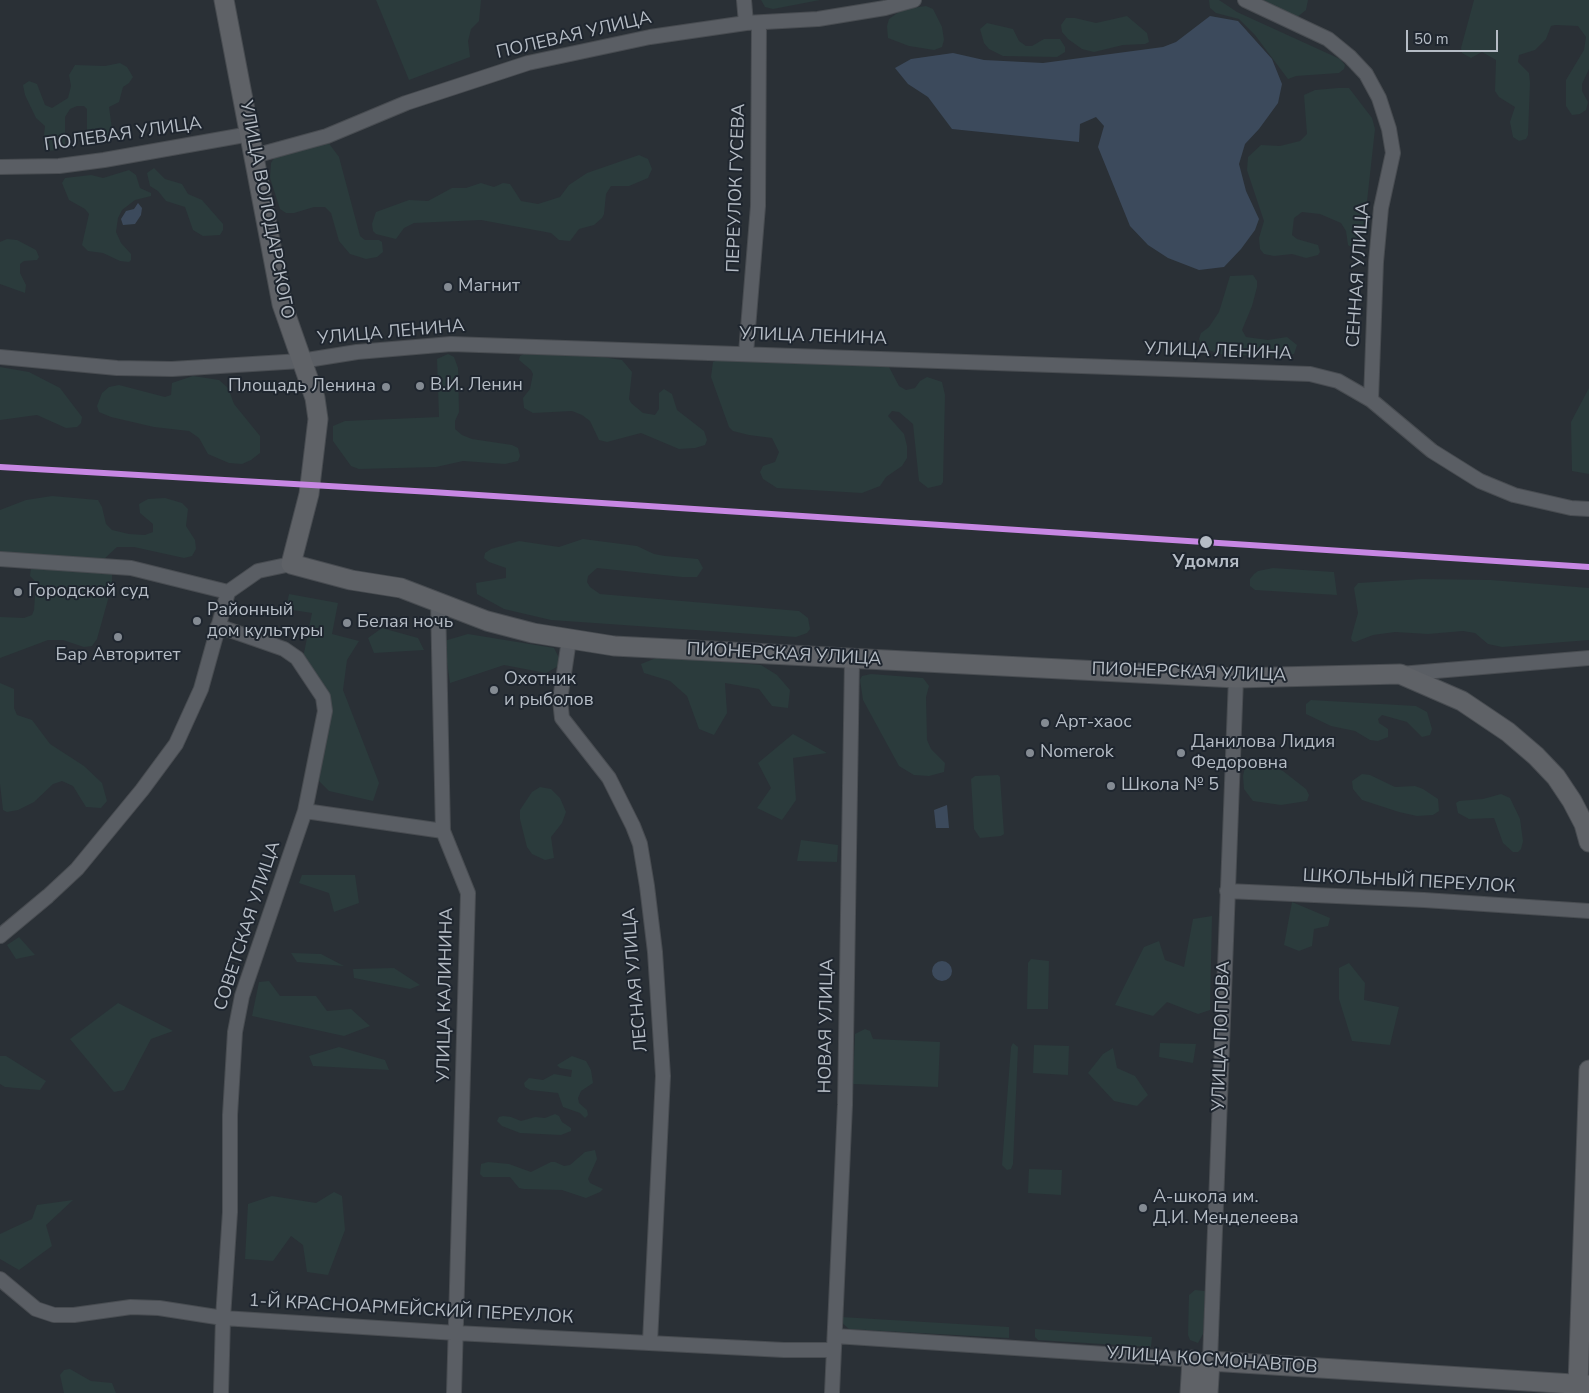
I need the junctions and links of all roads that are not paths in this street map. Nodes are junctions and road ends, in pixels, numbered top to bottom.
1 (224, 0) edge
2 (744, 0) edge
3 (914, 0) edge
4 (1245, 0) edge
5 (752, 23) junction
6 (250, 134) junction
7 (254, 156) junction
8 (0, 167) edge
9 (746, 353) junction
10 (0, 357) edge
11 (301, 361) junction
12 (1371, 400) junction
13 (1589, 509) edge
14 (0, 559) edge
15 (291, 564) junction
16 (228, 592) junction
17 (438, 602) junction
18 (218, 626) junction
19 (569, 640) junction
20 (1589, 658) edge
21 (852, 660) junction
22 (1400, 674) junction
23 (1236, 678) junction
24 (305, 811) junction
25 (443, 832) junction
26 (1589, 842) edge
27 (1228, 891) junction
28 (1589, 911) edge
29 (0, 936) edge
30 (1589, 1070) edge
31 (0, 1279) edge
32 (223, 1318) junction
33 (456, 1333) junction
34 (650, 1342) junction
35 (834, 1343) junction
36 (1201, 1361) junction
37 (1581, 1387) edge
38 (221, 1393) edge
39 (454, 1393) edge
40 (832, 1393) edge
41 (1190, 1393) edge
42 (1208, 1393) edge

1 - 6 street, УЛИЦА ВОЛОДАРСКОГО
2 - 5 street, ПЕРЕУЛОК ГУСЕВА
3 - 5 street, ПОЛЕВАЯ УЛИЦА
4 - 12 street, СЕННАЯ УЛИЦА
5 - 7 street, ПОЛЕВАЯ УЛИЦА
5 - 9 street, ПЕРЕУЛОК ГУСЕВА
6 - 7 street, УЛИЦА ВОЛОДАРСКОГО
6 - 8 street, ПОЛЕВАЯ УЛИЦА
7 - 11 street, УЛИЦА ВОЛОДАРСКОГО
9 - 11 street, УЛИЦА ЛЕНИНА
9 - 12 street, УЛИЦА ЛЕНИНА
10 - 11 street, УЛИЦА ЛЕНИНА
11 - 15 street, УЛИЦА ВОЛОДАРСКОГО
12 - 13 street, УЛИЦА ЛЕНИНА
14 - 16 street
15 - 16 street, ПИОНЕРСКАЯ УЛИЦА
15 - 17 street, ПИОНЕРСКАЯ УЛИЦА
16 - 18 street
17 - 19 street, ПИОНЕРСКАЯ УЛИЦА
17 - 25 street, УЛИЦА КАЛИНИНА
18 - 24 street, СОВЕТСКАЯ УЛИЦА
18 - 29 street
19 - 21 street, ПИОНЕРСКАЯ УЛИЦА
19 - 34 street, ЛЕСНАЯ УЛИЦА
20 - 22 street, ПИОНЕРСКАЯ УЛИЦА
21 - 23 street, ПИОНЕРСКАЯ УЛИЦА
21 - 35 street, НОВАЯ УЛИЦА
22 - 23 street, ПИОНЕРСКАЯ УЛИЦА
22 - 26 street
23 - 27 street, УЛИЦА ПОПОВА
24 - 25 street
24 - 32 street, СОВЕТСКАЯ УЛИЦА
25 - 33 street, УЛИЦА КАЛИНИНА
27 - 28 street, ШКОЛЬНЫЙ ПЕРЕУЛОК
27 - 36 street, УЛИЦА ПОПОВА
30 - 37 street
31 - 32 street, 1-Й КРАСНОАРМЕЙСКИЙ ПЕРЕУЛОК
32 - 33 street, 1-Й КРАСНОАРМЕЙСКИЙ ПЕРЕУЛОК
32 - 38 street, СОВЕТСКАЯ УЛИЦА
33 - 34 street, 1-Й КРАСНОАРМЕЙСКИЙ ПЕРЕУЛОК
33 - 39 street, УЛИЦА КАЛИНИНА
34 - 35 street, 1-Й КРАСНОАРМЕЙСКИЙ ПЕРЕУЛОК
35 - 36 street, УЛИЦА КОСМОНАВТОВ
35 - 40 street, НОВАЯ УЛИЦА
36 - 37 street, УЛИЦА КОСМОНАВТОВ
36 - 41 street, УЛИЦА ПОПОВА
36 - 42 street, УЛИЦА ПОПОВА

